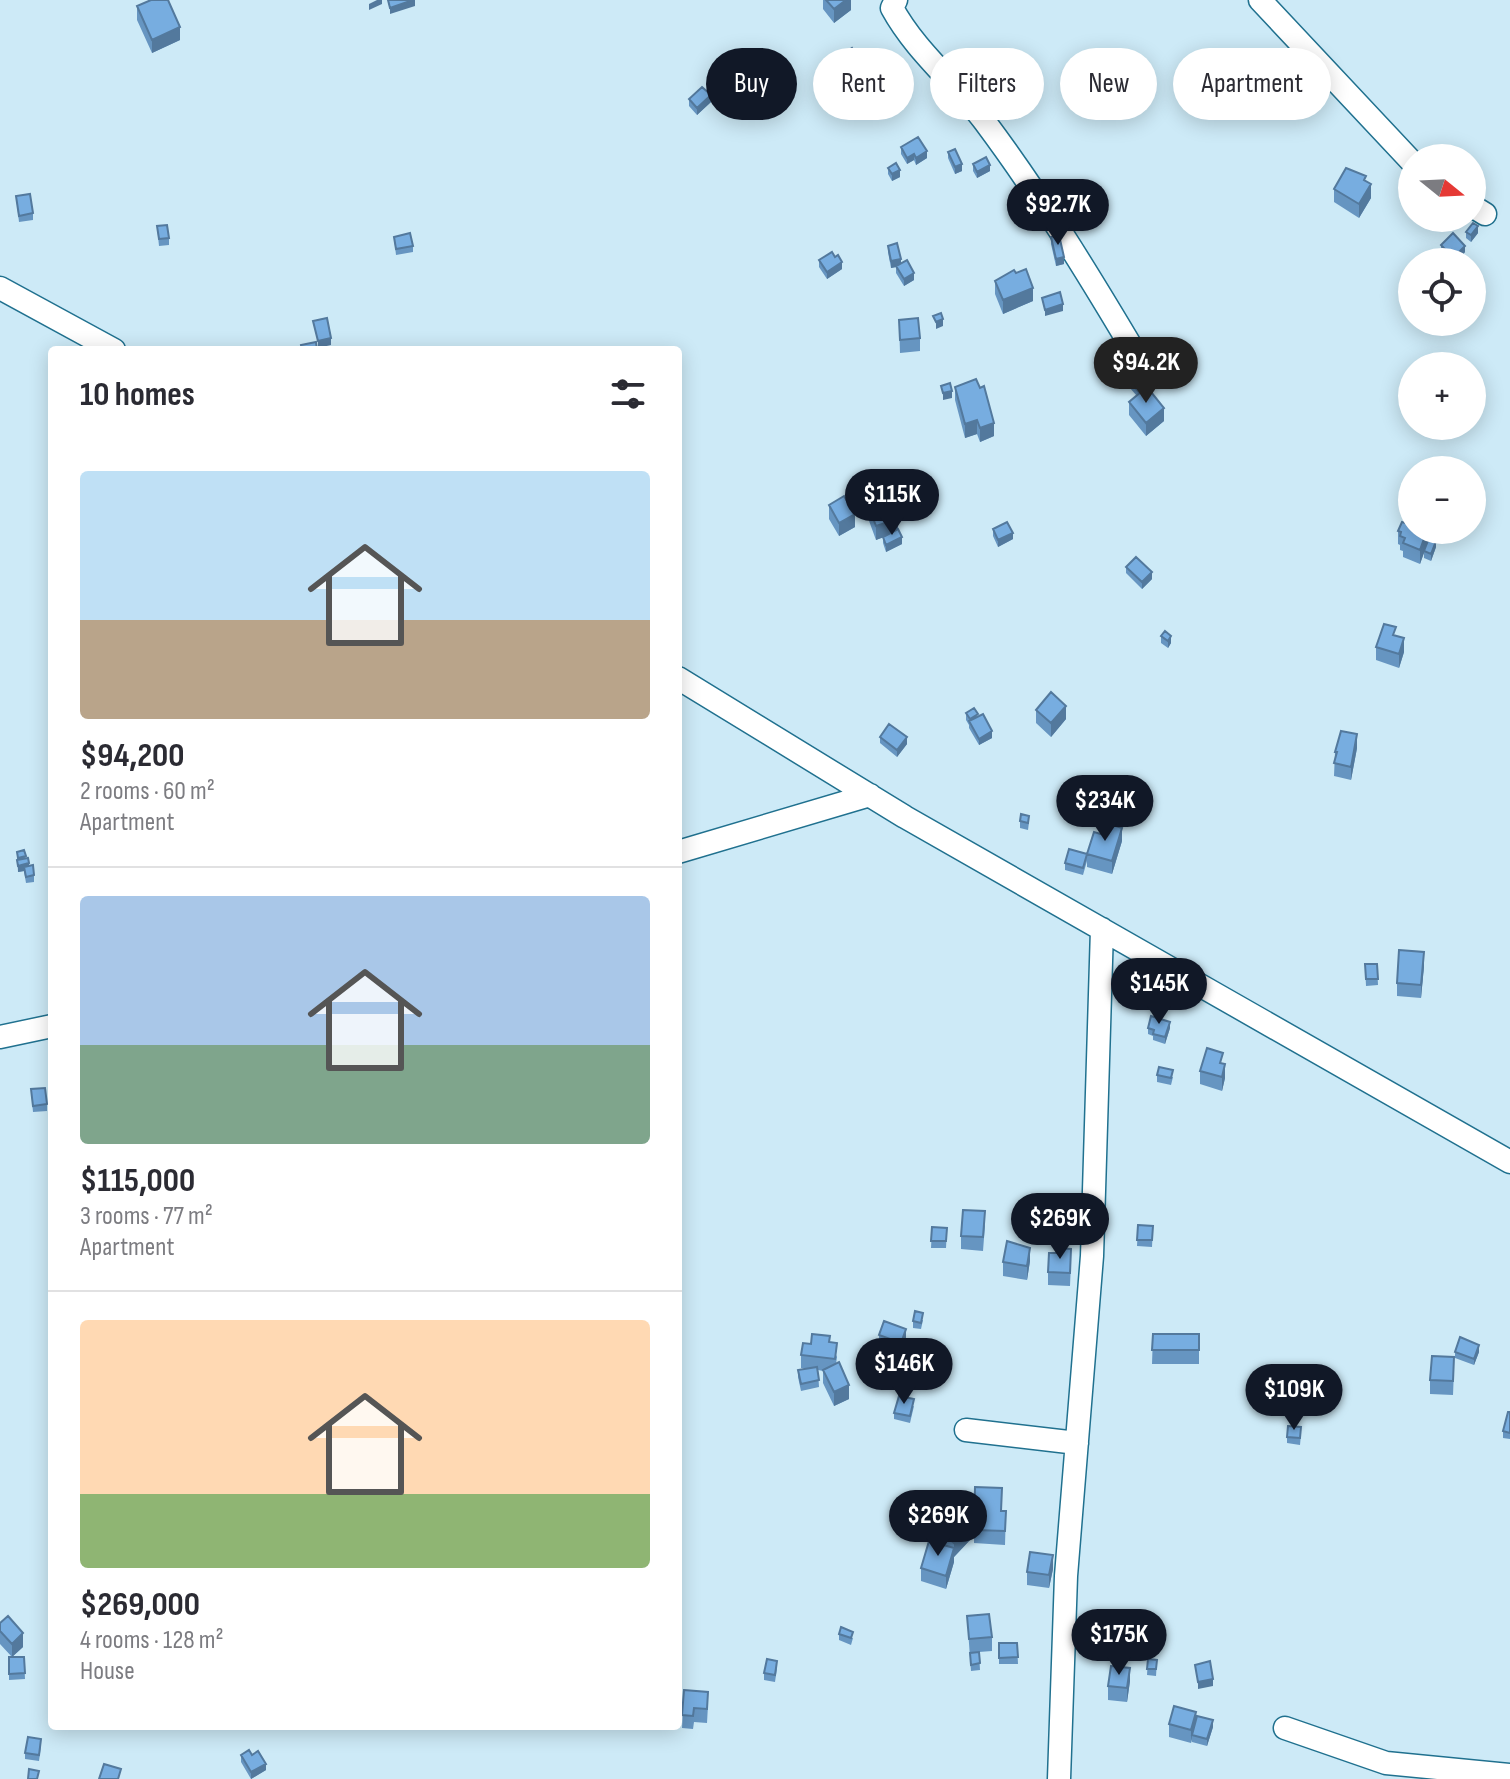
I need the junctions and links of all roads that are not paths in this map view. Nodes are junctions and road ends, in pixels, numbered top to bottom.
1 (896, 0) edge
2 (1260, 0) edge
3 (1398, 147) edge
4 (0, 288) edge
5 (107, 346) edge
6 (1138, 358) dead end
7 (682, 680) edge
8 (870, 795) junction
9 (682, 851) edge
10 (1102, 929) junction
11 (48, 1027) edge
12 (0, 1037) edge
13 (1510, 1162) edge
14 (966, 1430) dead end
15 (1077, 1443) junction
16 (1285, 1728) dead end
17 (1510, 1775) edge
18 (1059, 1779) edge

1 - 6 street
2 - 3 street
4 - 5 street
7 - 8 street
8 - 9 street
8 - 10 street
10 - 13 street
10 - 15 street
11 - 12 street
14 - 15 street
15 - 18 street
16 - 17 street

